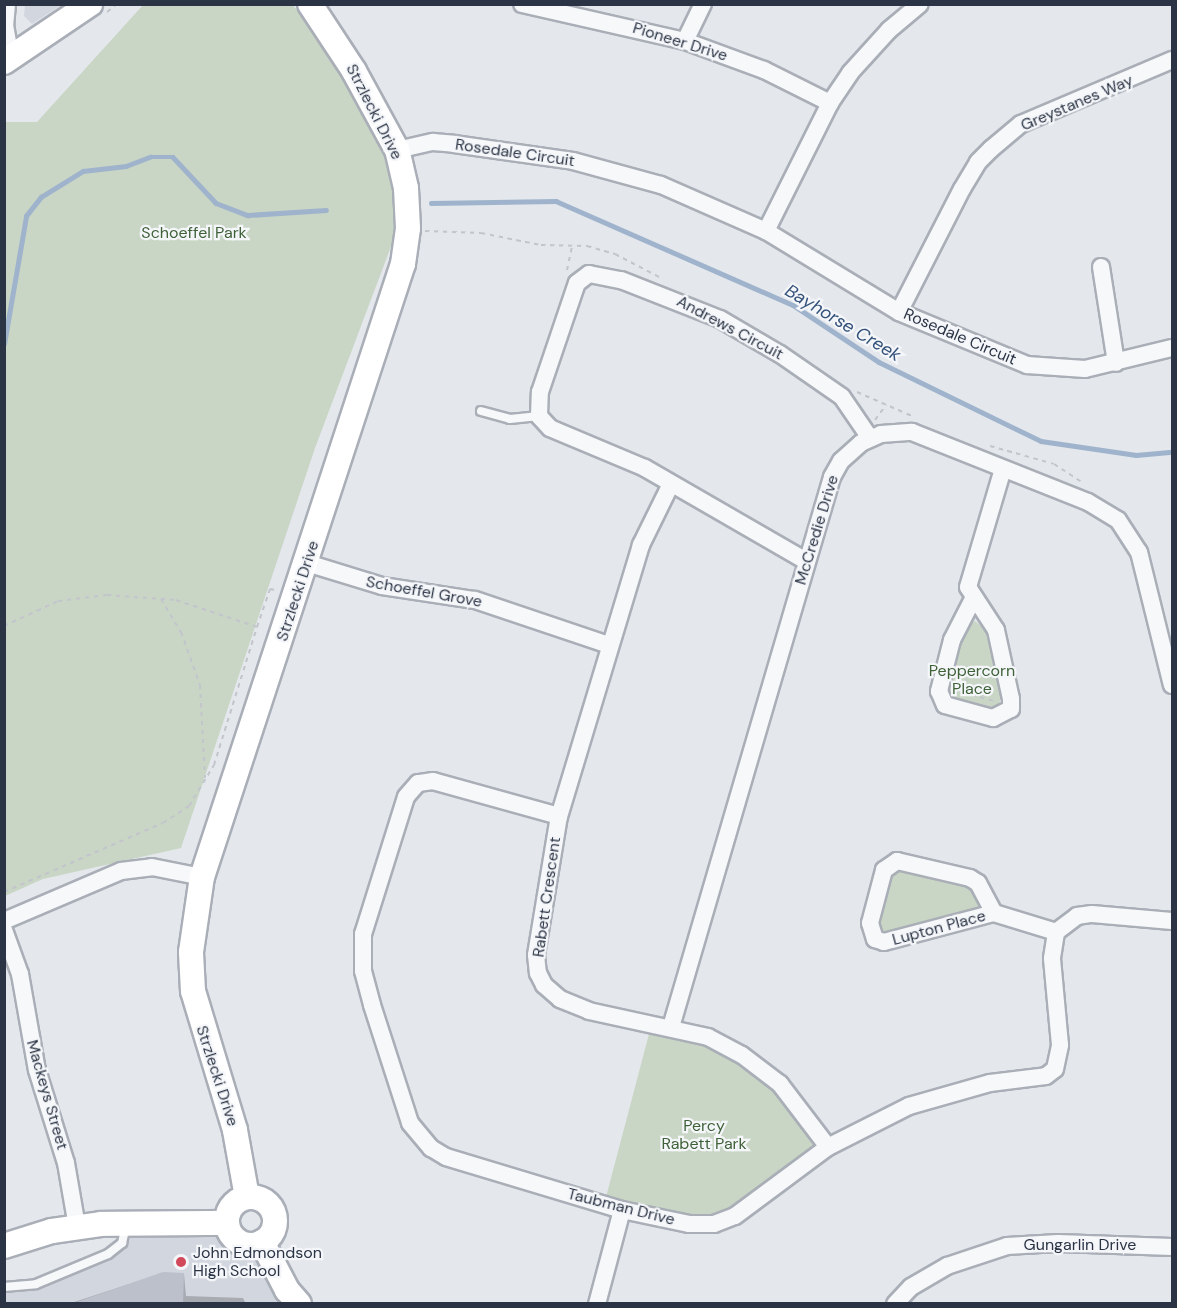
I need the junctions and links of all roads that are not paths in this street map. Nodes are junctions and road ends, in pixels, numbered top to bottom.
1 (7, 4) edge
2 (90, 4) edge
3 (310, 4) edge
4 (704, 4) edge
5 (920, 4) edge
6 (527, 5) edge
7 (685, 41) junction
8 (8, 60) edge
9 (1172, 62) edge
10 (830, 104) junction
11 (397, 150) junction
12 (766, 231) junction
13 (1101, 267) dead end
14 (899, 312) junction
15 (1173, 348) edge
16 (1116, 363) junction
17 (481, 411) dead end
18 (539, 416) junction
19 (872, 430) junction
20 (1003, 469) junction
21 (670, 486) junction
22 (806, 561) junction
23 (307, 563) junction
24 (974, 599) junction
25 (609, 645) junction
26 (1173, 685) edge
27 (559, 816) junction
28 (202, 877) junction
29 (994, 913) junction
30 (4, 921) edge
31 (1173, 921) edge
32 (4, 930) edge
33 (1056, 932) junction
34 (671, 1028) junction
35 (828, 1147) junction
36 (247, 1197) junction
37 (622, 1210) junction
38 (126, 1222) junction
39 (226, 1223) junction
40 (77, 1227) junction
41 (262, 1242) junction
42 (4, 1246) edge
43 (1173, 1247) edge
44 (4, 1287) edge
45 (300, 1304) edge
46 (597, 1304) edge
47 (895, 1304) edge

1 - 8 street
2 - 8 street
3 - 11 street, Strzlecki Drive
4 - 7 street
5 - 10 street
6 - 7 street, Pioneer Drive
7 - 10 street, Pioneer Drive
9 - 14 street, Greystanes Way
10 - 12 street
11 - 12 street, Rosedale Circuit
11 - 23 street, Strzlecki Drive
12 - 14 street, Rosedale Circuit
13 - 16 street
14 - 16 street, Rosedale Circuit
15 - 16 street, Rosedale Circuit
17 - 18 lane
18 - 19 street, Andrews Circuit
18 - 21 street
19 - 20 street
19 - 22 street, McCredie Drive
20 - 24 street
20 - 26 street
21 - 22 street
21 - 25 street, Rabett Crescent
22 - 34 street, McCredie Drive
23 - 25 street, Schoeffel Grove
23 - 28 street, Strzlecki Drive
24 - 24 street
25 - 27 street, Rabett Crescent
27 - 34 street, Rabett Crescent
27 - 37 street, Taubman Drive
28 - 30 street
28 - 36 street, Strzlecki Drive
29 - 29 street, Lupton Place
29 - 33 street, Lupton Place
31 - 33 street
32 - 40 street, Mackeys Street
33 - 35 street, Taubman Drive
34 - 35 street, Rabett Crescent
35 - 37 street, Taubman Drive
36 - 39 street
36 - 41 street
37 - 46 street
38 - 39 street
38 - 40 street
38 - 44 lane
39 - 41 street
40 - 42 street
41 - 45 street
43 - 47 street, Gungarlin Drive

